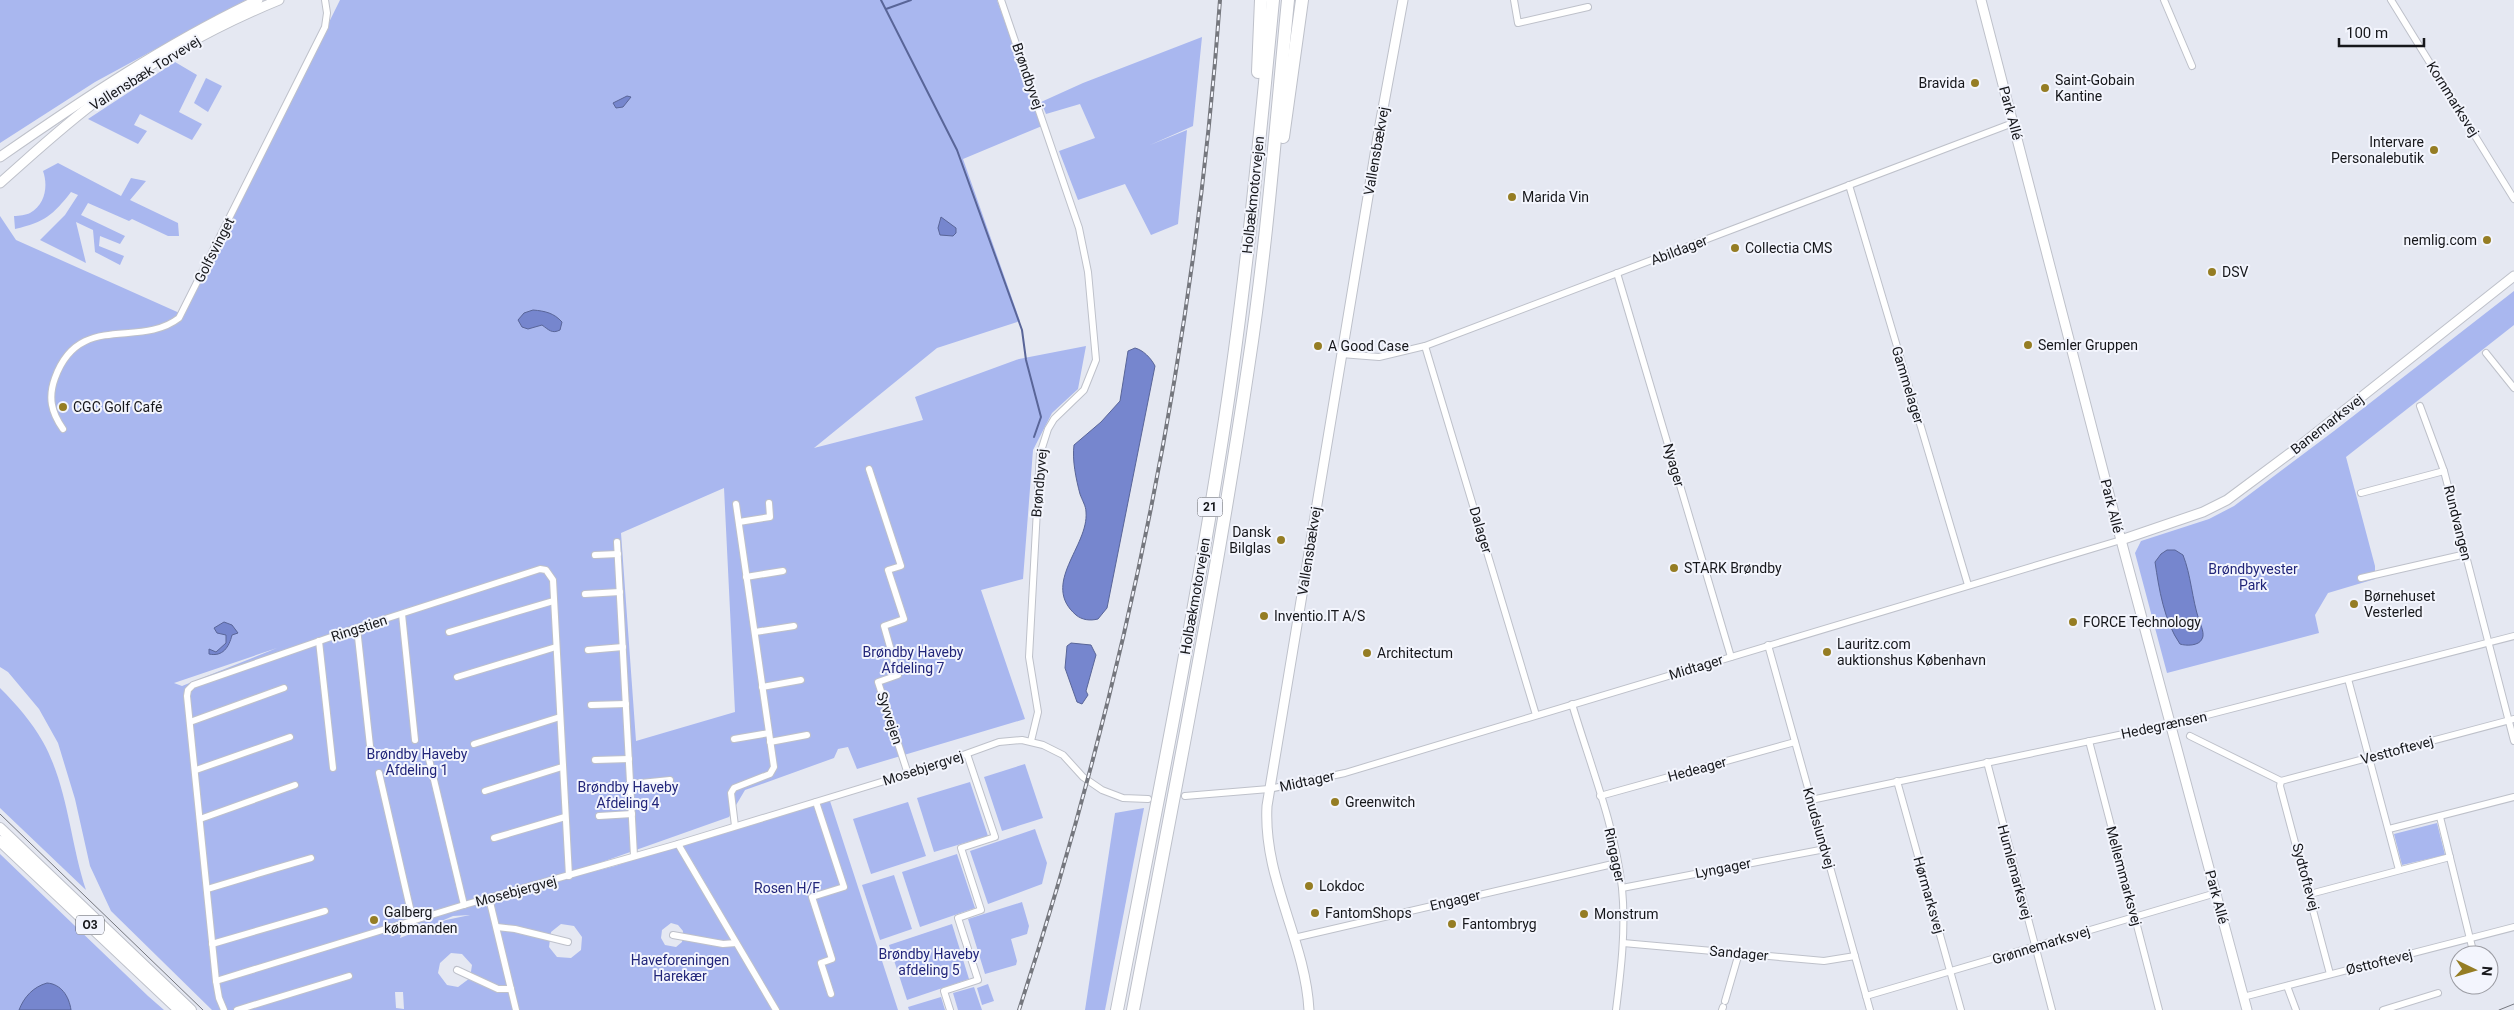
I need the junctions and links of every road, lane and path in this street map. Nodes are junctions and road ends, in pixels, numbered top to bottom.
1 (258, 0) edge
2 (280, 0) edge
3 (325, 0) edge
4 (1001, 0) edge
5 (1262, 0) edge
6 (1273, 0) edge
7 (1288, 0) edge
8 (1302, 0) edge
9 (1398, 0) edge
10 (1403, 0) edge
11 (1514, 0) edge
12 (1981, 0) edge
13 (2164, 0) edge
14 (2391, 0) edge
15 (1588, 7) dead end
16 (2192, 66) dead end
17 (1386, 88) junction
18 (2013, 123) junction
19 (0, 158) edge
20 (0, 183) edge
21 (1849, 186) junction
22 (2514, 199) edge
23 (1268, 211) junction
24 (1246, 264) junction
25 (1617, 273) junction
26 (2514, 276) edge
27 (1425, 346) junction
28 (2486, 353) dead end
29 (1341, 354) junction
30 (2514, 388) edge
31 (2420, 406) dead end
32 (63, 429) dead end
33 (870, 469) dead end
34 (2444, 471) junction
35 (2361, 493) dead end
36 (769, 503) dead end
37 (736, 504) dead end
38 (739, 522) junction
39 (2121, 540) junction
40 (617, 542) dead end
41 (618, 554) junction
42 (2466, 554) junction
43 (595, 555) dead end
44 (783, 571) dead end
45 (746, 577) junction
46 (2361, 578) dead end
47 (1968, 585) junction
48 (620, 592) junction
49 (585, 594) dead end
50 (553, 601) junction
51 (402, 614) junction
52 (794, 626) dead end
53 (357, 628) junction
54 (449, 632) dead end
55 (754, 632) junction
56 (2514, 636) edge
57 (319, 641) junction
58 (2489, 642) junction
59 (1768, 645) junction
60 (556, 647) junction
61 (623, 648) junction
62 (588, 650) dead end
63 (1731, 657) junction
64 (457, 678) dead end
65 (801, 680) dead end
66 (2348, 680) junction
67 (762, 687) junction
68 (284, 688) dead end
69 (626, 704) junction
70 (1572, 704) junction
71 (591, 705) dead end
72 (1536, 715) junction
73 (560, 717) junction
74 (2511, 720) edge
75 (190, 722) junction
76 (2170, 724) junction
77 (768, 733) junction
78 (807, 735) dead end
79 (290, 736) dead end
80 (2190, 736) dead end
81 (734, 739) dead end
82 (415, 740) dead end
83 (1031, 741) junction
84 (2089, 741) junction
85 (2514, 741) edge
86 (770, 742) junction
87 (1795, 742) junction
88 (474, 744) dead end
89 (966, 754) junction
90 (370, 755) dead end
91 (2369, 757) junction
92 (429, 759) dead end
93 (629, 759) junction
94 (595, 760) dead end
95 (1987, 762) junction
96 (562, 767) junction
97 (332, 768) dead end
98 (196, 770) junction
99 (380, 773) dead end
100 (908, 774) junction
101 (670, 780) dead end
102 (1897, 781) junction
103 (2281, 781) junction
104 (631, 784) junction
105 (295, 785) dead end
106 (1269, 789) junction
107 (485, 791) dead end
108 (1184, 796) dead end
109 (1600, 796) junction
110 (2514, 796) edge
111 (1148, 799) dead end
112 (1811, 800) junction
113 (816, 802) junction
114 (632, 814) junction
115 (598, 816) dead end
116 (565, 817) junction
117 (2440, 817) junction
118 (200, 819) junction
119 (735, 826) junction
120 (0, 828) edge
121 (2389, 829) junction
122 (494, 838) dead end
123 (0, 841) edge
124 (678, 844) junction
125 (1825, 849) junction
126 (634, 856) junction
127 (2450, 857) junction
128 (311, 858) dead end
129 (1617, 863) junction
130 (2399, 870) junction
131 (569, 876) junction
132 (1622, 888) junction
133 (207, 889) junction
134 (2216, 893) junction
135 (2310, 894) junction
136 (489, 898) junction
137 (464, 905) junction
138 (326, 911) dead end
139 (2134, 916) junction
140 (413, 921) junction
141 (2514, 927) edge
142 (497, 928) junction
143 (673, 935) dead end
144 (1294, 938) junction
145 (2470, 939) junction
146 (568, 942) dead end
147 (1623, 942) junction
148 (212, 944) junction
149 (736, 944) junction
150 (2472, 945) edge
151 (2035, 946) junction
152 (1739, 953) junction
153 (1855, 956) junction
154 (457, 970) dead end
155 (1951, 973) junction
156 (2330, 974) junction
157 (349, 976) dead end
158 (216, 981) junction
159 (2286, 986) junction
160 (511, 989) junction
161 (2438, 993) dead end
162 (831, 994) dead end
163 (1866, 996) junction
164 (2243, 996) junction
165 (1724, 1006) edge
166 (179, 1010) edge
167 (191, 1010) edge
168 (224, 1010) edge
169 (236, 1010) edge
170 (516, 1010) edge
171 (776, 1010) edge
172 (950, 1010) edge
173 (1117, 1010) edge
174 (1133, 1010) edge
175 (1309, 1010) edge
176 (1616, 1010) edge
177 (1870, 1010) edge
178 (1961, 1010) edge
179 (2052, 1010) edge
180 (2159, 1010) edge
181 (2246, 1010) edge
182 (2296, 1010) edge
183 (2383, 1010) edge

1 - 19 street, Vallensbæk Torvevej
2 - 20 street, Vallensbæk Torvevej
3 - 32 street, Golfsvinget
4 - 83 street, Brøndbyvej
5 - 24 highway
6 - 24 highway, Holbækmotorvejen / 21
7 - 23 highway, Holbækmotorvejen / 21
8 - 23 highway
9 - 17 street, Vallensbækvej
10 - 17 street, Vallensbækvej
11 - 15 street
12 - 18 street, Park Allé
13 - 16 street
14 - 22 street, Kornmarksvej
17 - 29 street, Vallensbækvej
18 - 21 street, Abildager
18 - 39 street, Park Allé
21 - 25 street, Abildager
21 - 47 street, Gammelager
23 - 174 highway, Holbækmotorvejen / 21
24 - 173 highway, Holbækmotorvejen / 21
25 - 27 street, Abildager
25 - 63 street, Nyager
26 - 39 street, Banemarksvej
27 - 29 street, Abildager
27 - 72 street, Dalager
28 - 30 street
29 - 106 street, Vallensbækvej
31 - 34 street, Rundvangen
33 - 100 street, Syvvejen
34 - 35 street
34 - 42 street, Rundvangen
36 - 38 street
37 - 38 street
38 - 45 street
39 - 47 street, Midtager
39 - 76 street, Park Allé
40 - 41 street
41 - 43 street
41 - 48 street
42 - 46 street
42 - 58 street, Rundvangen
44 - 45 street
45 - 55 street
47 - 59 street, Midtager
48 - 49 street
48 - 61 street
50 - 51 street, Ringstien
50 - 54 street
50 - 60 street, Ringstien
51 - 53 street, Ringstien
51 - 82 street
52 - 55 street
53 - 57 street, Ringstien
53 - 90 street
55 - 67 street
56 - 58 street, Hedegrænsen
57 - 75 street, Ringstien
57 - 97 street
58 - 66 street, Hedegrænsen
58 - 74 street, Rundvangen
59 - 63 street, Midtager
59 - 87 street, Knudslundvej
60 - 64 street
60 - 73 street, Ringstien
61 - 62 street
61 - 69 street
63 - 70 street, Midtager
65 - 67 street
66 - 76 street, Hedegrænsen
66 - 91 street
67 - 77 street
68 - 75 street
69 - 71 street
69 - 93 street
70 - 72 street, Midtager
70 - 109 street, Ringager
72 - 106 street, Midtager
73 - 88 street
73 - 96 street, Ringstien
74 - 85 street, Rundvangen
74 - 91 street, Vesttoftevej
75 - 98 street, Ringstien
76 - 84 street, Hedegrænsen
76 - 134 street, Park Allé
77 - 81 street
77 - 86 street
78 - 86 street
79 - 98 street
80 - 103 street
83 - 89 street, Mosebjergvej
83 - 111 street
84 - 95 street, Hedegrænsen
84 - 139 street, Mellemmarksvej
86 - 119 street
87 - 109 street, Hedeager
87 - 112 street, Knudslundvej
89 - 100 street, Mosebjergvej
89 - 172 street
91 - 103 street, Vesttoftevej
91 - 121 street
92 - 137 street
93 - 94 street
93 - 104 street
95 - 102 street, Hedegrænsen
95 - 151 street, Humlemarksvej
96 - 107 street
96 - 116 street, Ringstien
98 - 118 street, Ringstien
99 - 140 street
100 - 113 street, Mosebjergvej
101 - 104 street
102 - 112 street, Hedegrænsen
102 - 155 street, Hørmarksvej
103 - 135 street, Sydtoftevej
104 - 114 street
105 - 118 street
106 - 108 street
106 - 144 street, Vallensbækvej
109 - 129 street, Ringager
110 - 117 street
112 - 125 street, Knudslundvej
113 - 119 street, Mosebjergvej
113 - 162 street
114 - 115 street
114 - 126 street
116 - 122 street
116 - 131 street, Ringstien
117 - 121 street
117 - 127 street
118 - 133 street, Ringstien
119 - 124 street, Mosebjergvej
120 - 167 main road, O3
121 - 130 street
123 - 166 main road, O3
124 - 126 street, Mosebjergvej
124 - 149 street
125 - 132 street, Lyngager
125 - 153 street, Knudslundvej
126 - 131 street, Mosebjergvej
127 - 130 street
127 - 145 street
128 - 133 street
129 - 132 street, Ringager
129 - 144 street, Engager
130 - 135 street
131 - 136 street, Mosebjergvej
132 - 147 street, Ringager
133 - 148 street, Ringstien
134 - 139 street, Grønnemarksvej
134 - 164 street, Park Allé
135 - 156 street, Sydtoftevej
136 - 137 street, Mosebjergvej
136 - 142 street
137 - 140 street, Mosebjergvej
138 - 148 street
139 - 151 street, Grønnemarksvej
139 - 180 street, Mellemmarksvej
140 - 158 street, Mosebjergvej
141 - 145 street, Østtoftevej
142 - 146 street
142 - 160 street
143 - 149 street
144 - 175 street, Vallensbækvej
145 - 150 street
145 - 156 street, Østtoftevej
147 - 152 street, Sandager
147 - 176 street, Ringager
148 - 158 street, Ringstien
149 - 171 street
151 - 155 street, Grønnemarksvej
151 - 179 street, Humlemarksvej
152 - 153 street, Sandager
152 - 165 street
153 - 163 street, Knudslundvej
154 - 160 street
155 - 163 street, Grønnemarksvej
155 - 178 street, Hørmarksvej
156 - 159 street, Østtoftevej
157 - 169 street
158 - 168 street, Ringstien
159 - 164 street, Østtoftevej
159 - 182 street
160 - 170 street
161 - 183 street
163 - 177 street, Knudslundvej
164 - 181 street, Park Allé

